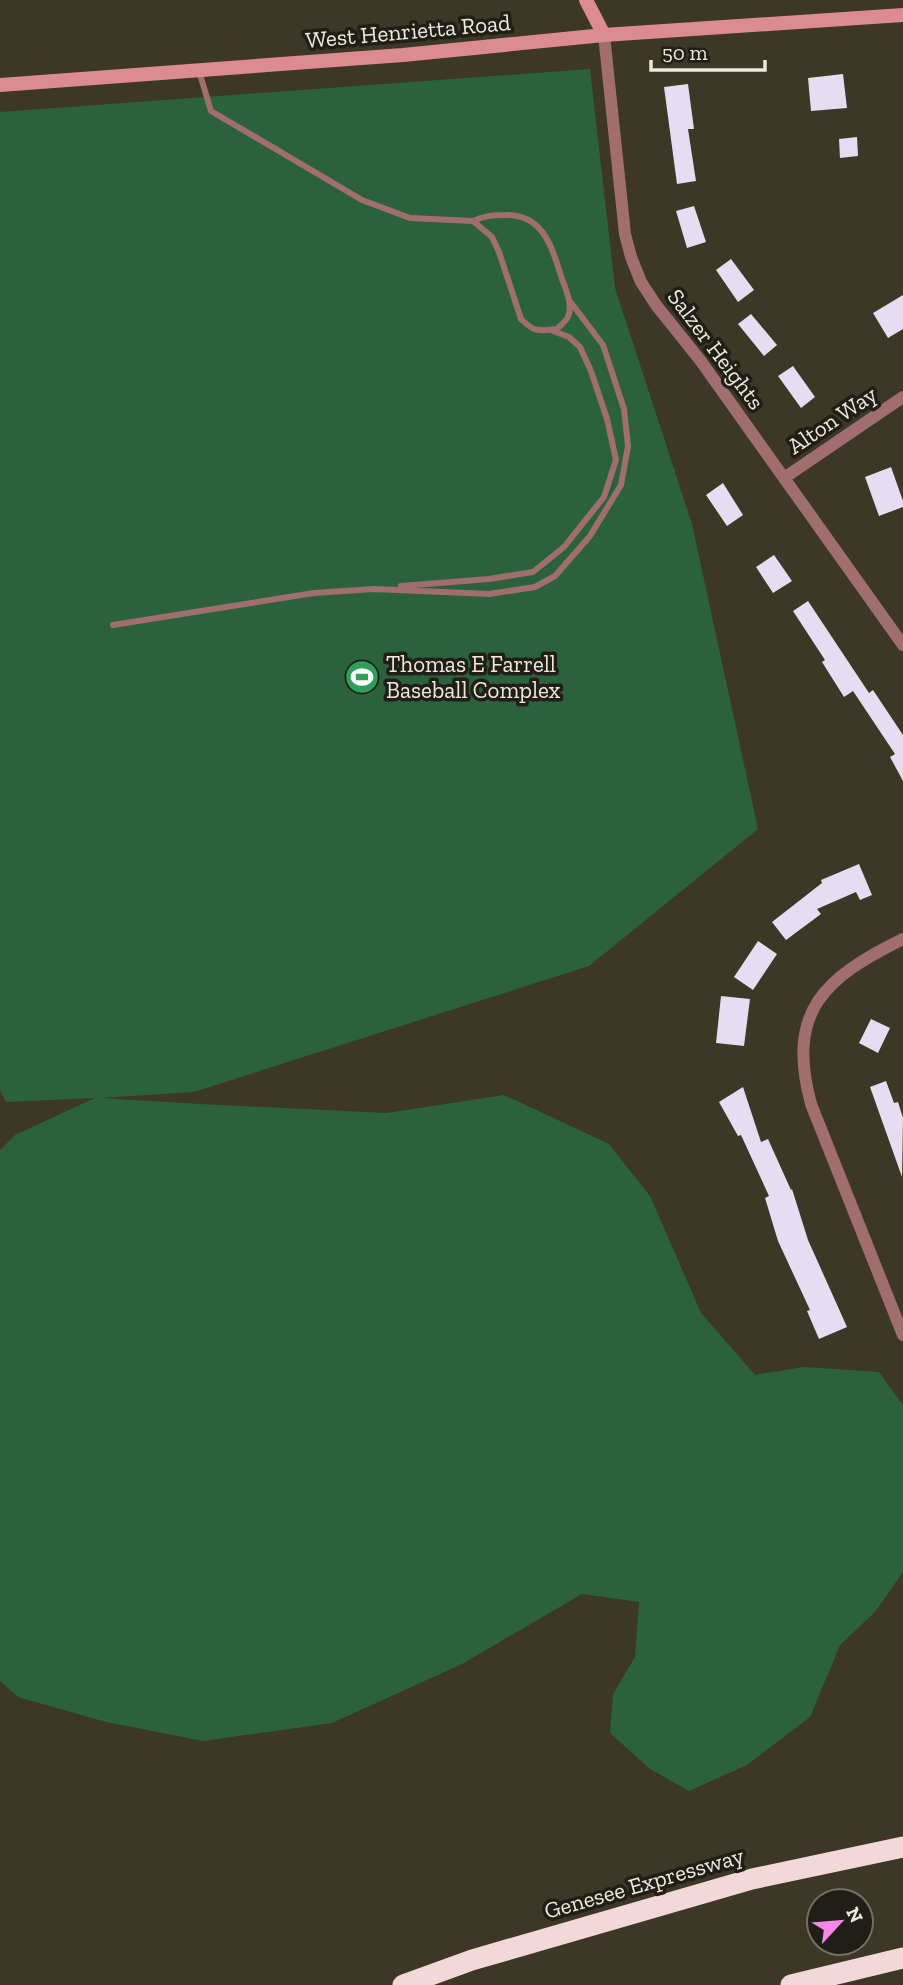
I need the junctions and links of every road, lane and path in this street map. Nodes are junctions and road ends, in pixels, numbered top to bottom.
1 (586, 0) edge
2 (903, 15) edge
3 (604, 35) junction
4 (199, 71) junction
5 (0, 85) edge
6 (473, 221) junction
7 (569, 300) junction
8 (552, 330) junction
9 (903, 397) edge
10 (784, 478) junction
11 (374, 589) junction
12 (113, 625) dead end
13 (903, 645) edge
14 (903, 939) edge
15 (903, 1335) edge
16 (903, 1847) edge
17 (903, 1958) edge
18 (403, 1985) edge
19 (791, 1985) edge

1 - 3 main road
2 - 3 main road, West Henrietta Road
3 - 4 main road, West Henrietta Road
3 - 10 street, Salzer Heights
4 - 5 main road, West Henrietta Road
4 - 6 lane
6 - 7 lane
6 - 8 lane
7 - 8 lane
7 - 11 lane
8 - 11 lane
9 - 10 street, Alton Way
10 - 13 street, Salzer Heights
11 - 12 lane
14 - 15 street
16 - 18 highway, Genesee Expressway
17 - 19 highway

